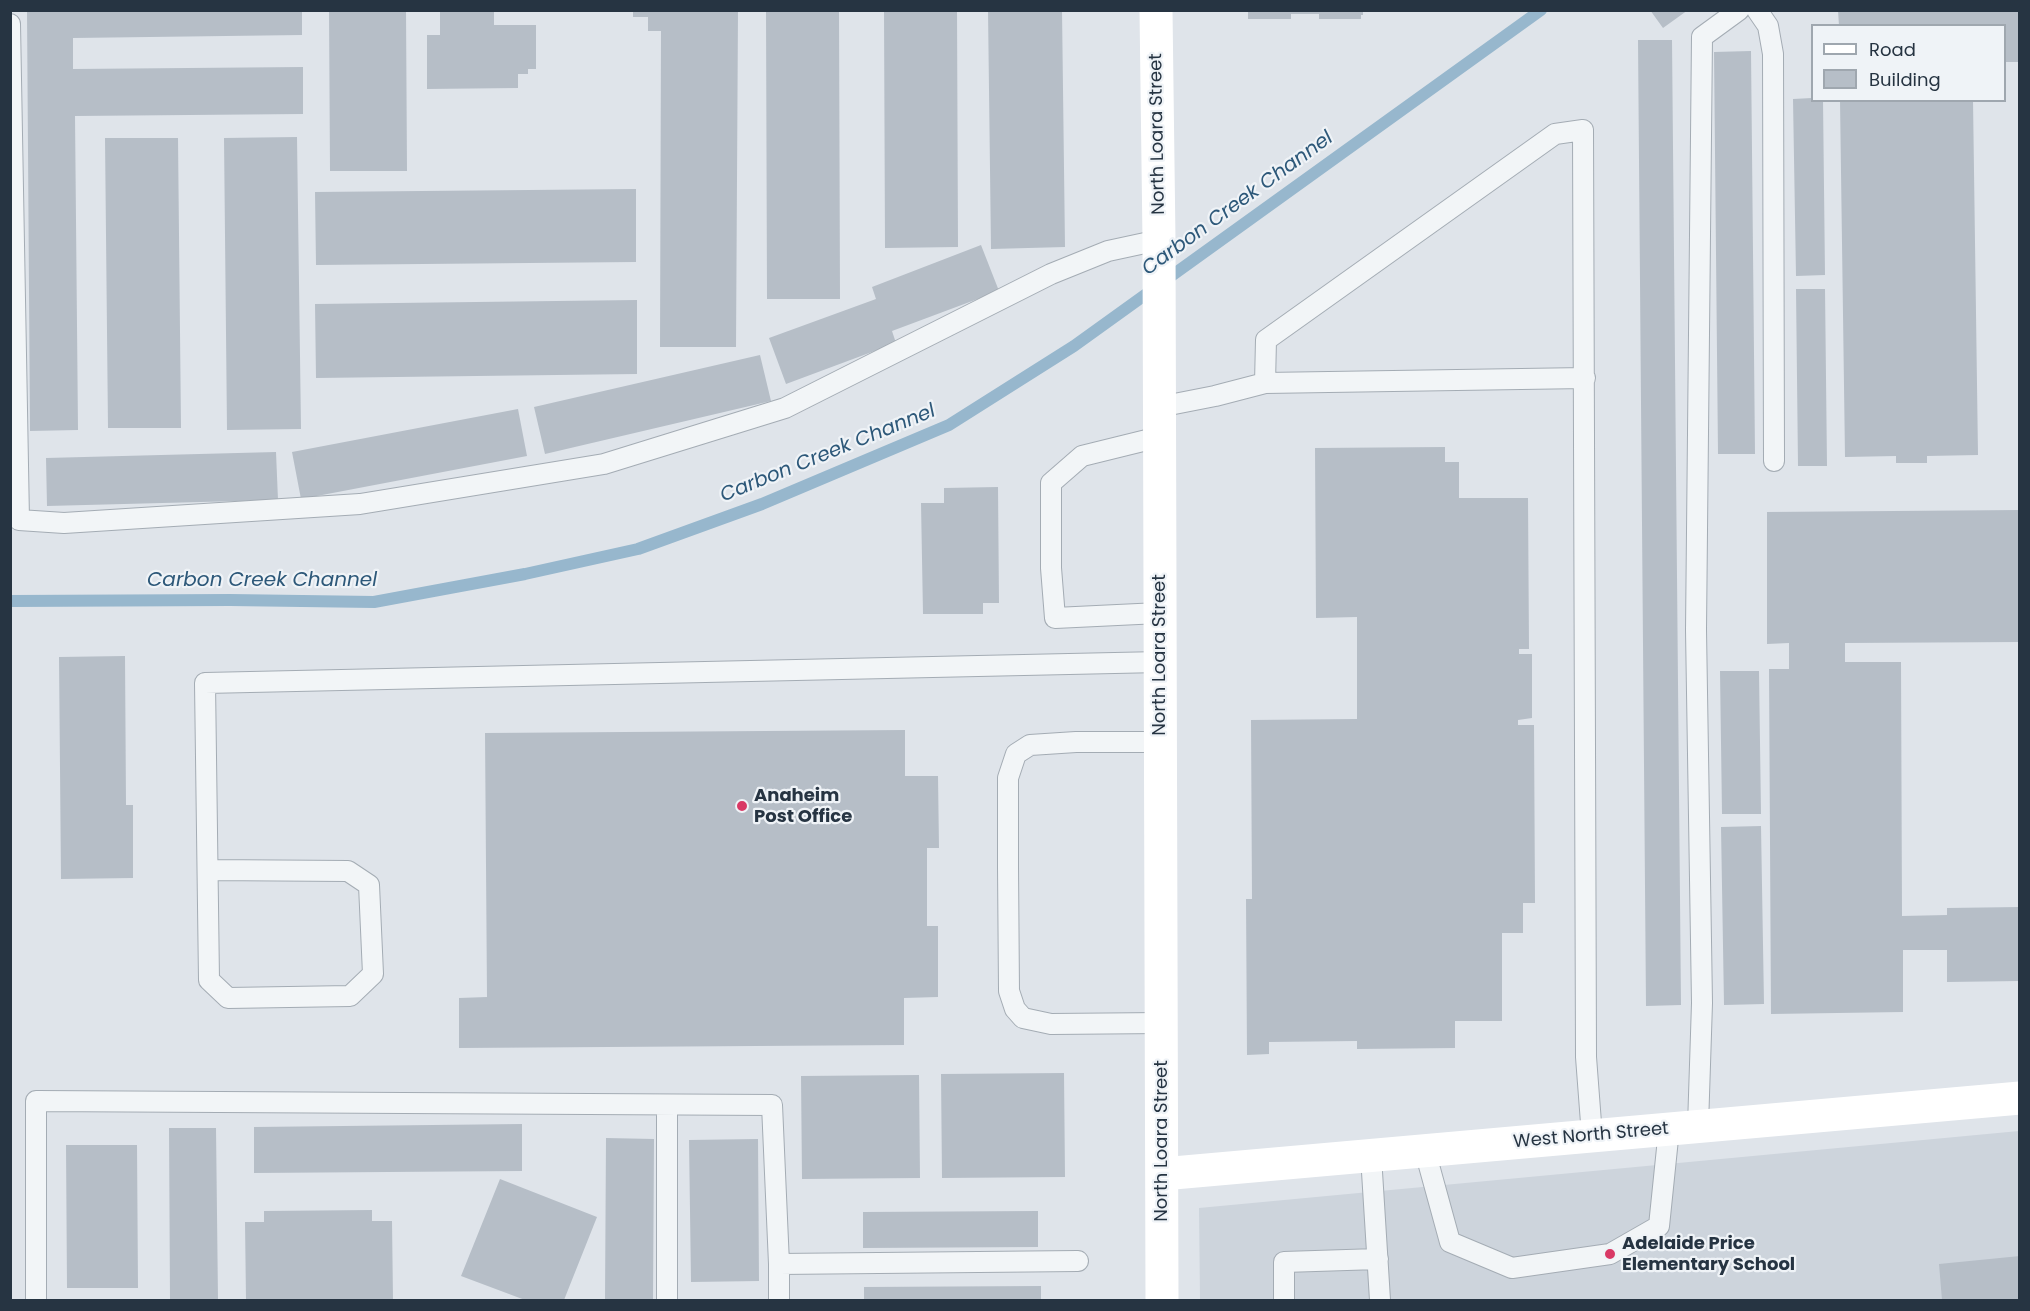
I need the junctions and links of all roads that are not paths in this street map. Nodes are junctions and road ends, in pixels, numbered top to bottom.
1 (1156, 10) edge
2 (1739, 10) edge
3 (1756, 10) edge
4 (10, 24) edge
5 (1158, 246) junction
6 (1585, 378) junction
7 (1265, 383) junction
8 (1159, 422) junction
9 (1774, 461) dead end
10 (1160, 613) junction
11 (1160, 662) junction
12 (1160, 742) junction
13 (208, 870) junction
14 (1162, 1023) junction
15 (2019, 1098) edge
16 (667, 1105) junction
17 (1683, 1128) junction
18 (1592, 1136) junction
19 (1425, 1151) junction
20 (1371, 1156) junction
21 (1162, 1174) junction
22 (1378, 1259) junction
23 (1078, 1261) dead end
24 (779, 1264) junction
25 (36, 1300) edge
26 (667, 1300) edge
27 (779, 1300) edge
28 (1162, 1300) edge
29 (1284, 1300) edge
30 (1380, 1300) edge

1 - 5 street, North Loara Street
2 - 17 lane
3 - 9 lane
4 - 5 lane
5 - 8 street, North Loara Street
6 - 7 lane
6 - 7 lane
6 - 18 lane
7 - 8 lane
8 - 10 street, North Loara Street
8 - 10 lane
10 - 11 street, North Loara Street
11 - 12 street, North Loara Street
11 - 13 lane
12 - 14 street, North Loara Street
12 - 14 lane
13 - 13 lane
14 - 21 street, North Loara Street
15 - 17 street, West North Street
16 - 24 lane
16 - 25 lane
16 - 26 lane
17 - 18 street, West North Street
17 - 19 lane
18 - 19 street, West North Street
19 - 20 street, West North Street
20 - 21 street, West North Street
20 - 22 lane
21 - 28 street, North Loara Street
22 - 29 lane
22 - 30 lane
23 - 24 lane
24 - 27 lane

